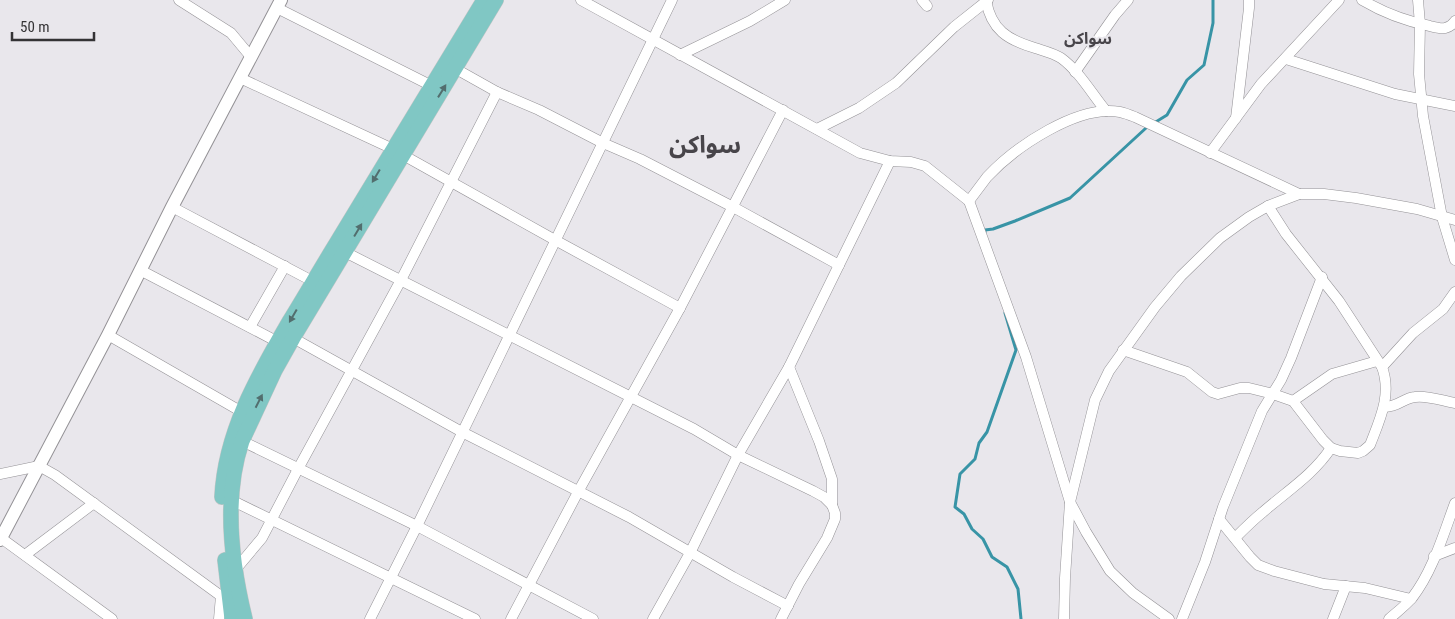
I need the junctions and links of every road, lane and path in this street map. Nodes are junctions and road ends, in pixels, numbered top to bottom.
1 (178, 0) edge
2 (484, 0) edge
3 (496, 0) edge
4 (581, 0) edge
5 (672, 0) edge
6 (785, 0) edge
7 (1128, 0) edge
8 (1249, 0) edge
9 (1339, 0) edge
10 (1362, 0) edge
11 (1418, 0) edge
12 (987, 1) edge
13 (279, 4) edge
14 (1455, 21) edge
15 (1420, 24) junction
16 (654, 40) junction
17 (680, 54) junction
18 (251, 57) junction
19 (1286, 59) junction
20 (456, 69) junction
21 (1075, 72) junction
22 (240, 78) junction
23 (432, 86) junction
24 (497, 92) junction
25 (1422, 100) junction
26 (1455, 106) edge
27 (783, 110) junction
28 (1106, 111) junction
29 (1236, 119) junction
30 (817, 129) junction
31 (603, 144) junction
32 (398, 152) junction
33 (1210, 153) junction
34 (890, 161) junction
35 (451, 180) junction
36 (1299, 194) junction
37 (969, 202) junction
38 (1268, 206) junction
39 (172, 207) junction
40 (733, 207) junction
41 (1442, 217) junction
42 (1455, 220) edge
43 (555, 240) junction
44 (340, 249) junction
45 (1455, 260) edge
46 (839, 265) junction
47 (285, 266) junction
48 (140, 270) junction
49 (1322, 277) junction
50 (401, 280) junction
51 (318, 284) junction
52 (1455, 292) edge
53 (680, 308) junction
54 (250, 327) junction
55 (108, 335) junction
56 (510, 335) junction
57 (293, 338) junction
58 (278, 342) junction
59 (1123, 350) junction
60 (1380, 364) junction
61 (789, 367) junction
62 (351, 371) junction
63 (1273, 394) junction
64 (631, 397) junction
65 (1293, 402) junction
66 (1455, 403) edge
67 (1384, 407) junction
68 (242, 412) junction
69 (462, 432) junction
70 (242, 441) junction
71 (1331, 448) junction
72 (738, 455) junction
73 (39, 466) junction
74 (298, 469) junction
75 (0, 474) edge
76 (578, 492) junction
77 (231, 500) junction
78 (94, 502) junction
79 (1070, 502) junction
80 (1455, 503) edge
81 (832, 505) junction
82 (1219, 519) junction
83 (272, 520) junction
84 (417, 526) junction
85 (1235, 538) junction
86 (0, 539) edge
87 (1455, 548) edge
88 (690, 553) junction
89 (25, 555) junction
90 (1434, 556) junction
91 (236, 569) junction
92 (389, 578) junction
93 (528, 586) junction
94 (1346, 586) junction
95 (230, 597) junction
96 (1411, 599) junction
97 (788, 606) junction
98 (112, 619) edge
99 (219, 619) edge
100 (232, 619) edge
101 (245, 619) edge
102 (370, 619) edge
103 (475, 619) edge
104 (511, 619) edge
105 (593, 619) edge
106 (653, 619) edge
107 (781, 619) edge
108 (1064, 619) edge
109 (1168, 619) edge
110 (1182, 619) edge
111 (1333, 619) edge
112 (1389, 619) edge

1 - 18 street
2 - 23 main road
3 - 20 main road
4 - 16 street
5 - 16 street
6 - 17 street
7 - 21 street
8 - 29 street
9 - 19 street
10 - 15 street
11 - 15 street
12 - 21 street
12 - 30 street
13 - 18 street
13 - 23 street
14 - 15 street
15 - 25 street
16 - 17 street
16 - 31 street
17 - 27 street
18 - 22 street
19 - 25 street
19 - 29 street
20 - 24 street
32 -> 20 main road
21 - 28 street
22 - 32 street
22 - 39 street
23 - 32 main road
24 - 31 street
24 - 35 street
25 - 26 street
25 - 41 street
27 - 30 street
27 - 40 street
28 - 33 street
28 - 37 street
29 - 33 street
30 - 34 street
31 - 40 street
31 - 43 street
32 - 35 street
32 - 44 main road
33 - 36 street
34 - 37 street
34 - 46 street
35 - 43 street
35 - 50 street
36 - 38 street
36 - 41 street
37 - 79 street
38 - 49 street
38 - 59 street
39 - 47 street
39 - 48 street
40 - 46 street
40 - 53 street
41 - 42 street
41 - 45 street
43 - 53 street
43 - 56 street
44 - 50 street
44 - 51 main road
46 - 61 street
47 - 51 street
47 - 54 street
48 - 54 street
48 - 55 street
49 - 60 street
49 - 63 street
50 - 56 street
50 - 62 street
51 - 57 main road
51 -> 58 main road
52 - 60 street
53 - 64 street
54 - 58 street
55 - 68 street
55 - 73 street
56 - 64 street
56 - 69 street
57 - 62 street
70 -> 57 main road
58 - 68 main road
59 - 63 street
59 - 79 street
60 - 65 street
60 - 67 street
61 - 72 street
61 - 81 street
62 - 69 street
62 - 74 street
63 - 65 street
63 - 82 street
64 - 72 street
64 - 76 street
65 - 71 street
66 - 67 street
67 - 71 street
68 - 95 main road
69 - 76 street
69 - 84 street
70 - 74 street
70 - 77 main road
71 - 85 street
72 - 81 street
72 - 88 street
73 - 75 street
73 - 78 street
73 - 86 street
74 - 83 street
74 - 84 street
76 - 88 street
76 - 93 street
77 - 83 street
77 - 91 main road
78 - 89 street
78 - 95 street
79 - 108 street
79 - 109 street
80 - 90 street
81 - 97 street
82 - 85 street
82 - 110 street
83 - 91 street
83 - 92 street
84 - 92 street
84 - 93 street
85 - 94 street
86 - 89 street
87 - 90 street
88 - 97 street
88 - 106 street
89 - 98 street
90 - 96 street
91 - 95 main road
92 - 102 street
92 - 103 street
93 - 104 street
93 - 105 street
94 - 96 street
94 - 111 street
95 - 99 street
95 - 100 main road
95 - 101 main road
96 - 112 street
97 - 107 street

